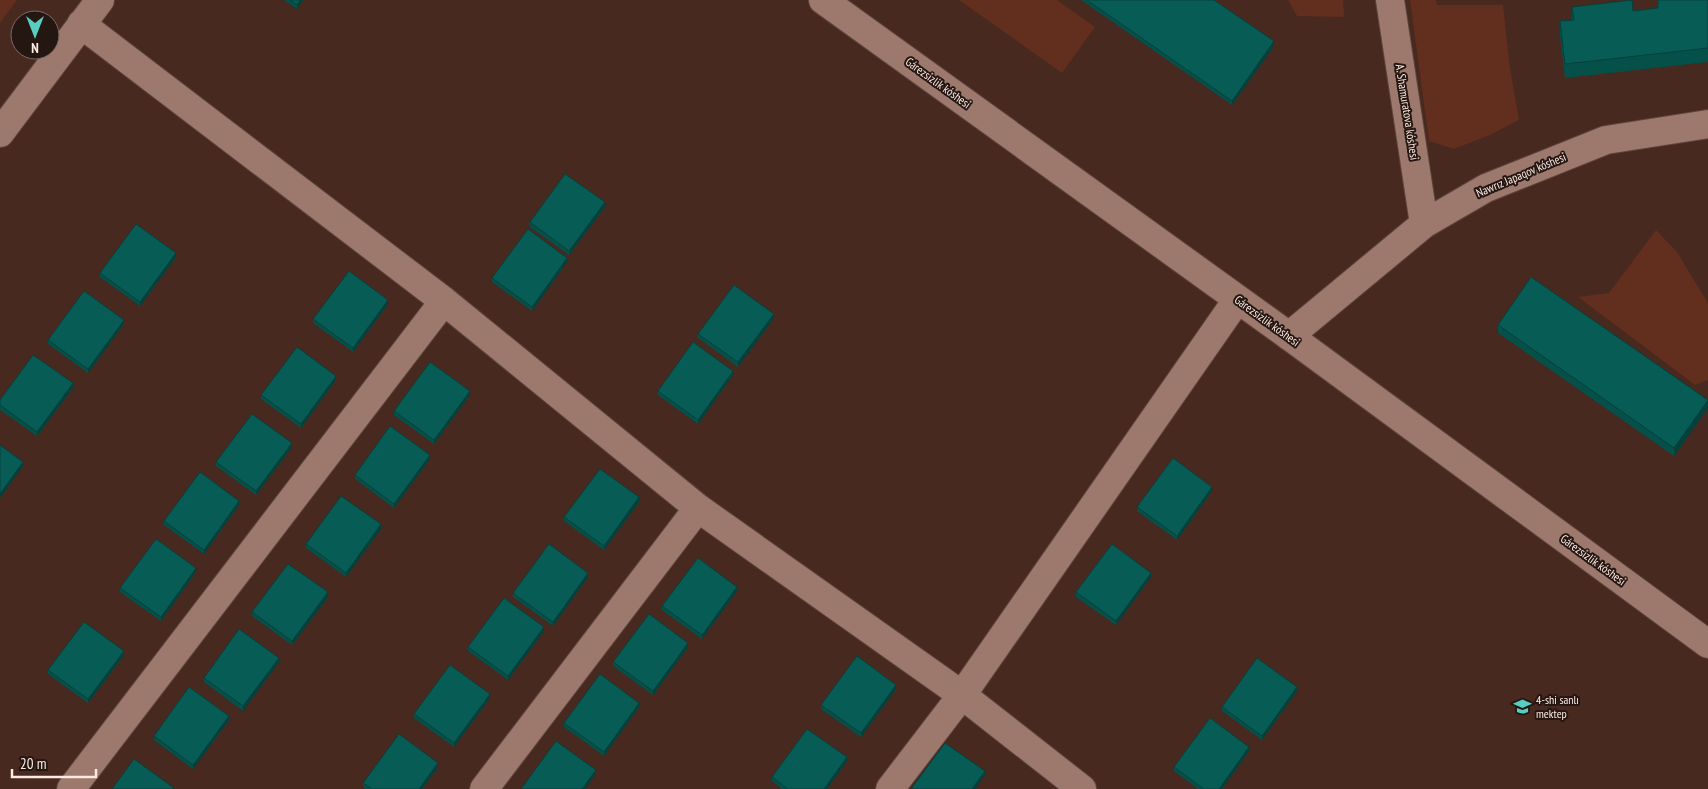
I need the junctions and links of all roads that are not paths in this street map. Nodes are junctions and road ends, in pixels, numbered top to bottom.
1 (100, 0) edge
2 (823, 0) edge
3 (1390, 0) edge
4 (82, 24) junction
5 (1708, 124) edge
6 (0, 133) edge
7 (1424, 224) junction
8 (1237, 300) junction
9 (444, 301) junction
10 (1289, 336) junction
11 (698, 508) junction
12 (1708, 644) edge
13 (962, 695) junction
14 (71, 789) edge
15 (484, 789) edge
16 (890, 789) edge
17 (1082, 789) edge

1 - 4 street
2 - 8 street, Gárezsizlik kóshesi
3 - 7 street, A. Shamuratova kóshesi
4 - 6 street
4 - 9 street
5 - 7 street, Nawrız Japaqov kóshesi
7 - 10 street, Nawrız Japaqov kóshesi
8 - 10 street, Gárezsizlik kóshesi
8 - 13 street
9 - 11 street
9 - 14 street
10 - 12 street, Gárezsizlik kóshesi
11 - 13 street
11 - 15 street
13 - 16 street
13 - 17 street

